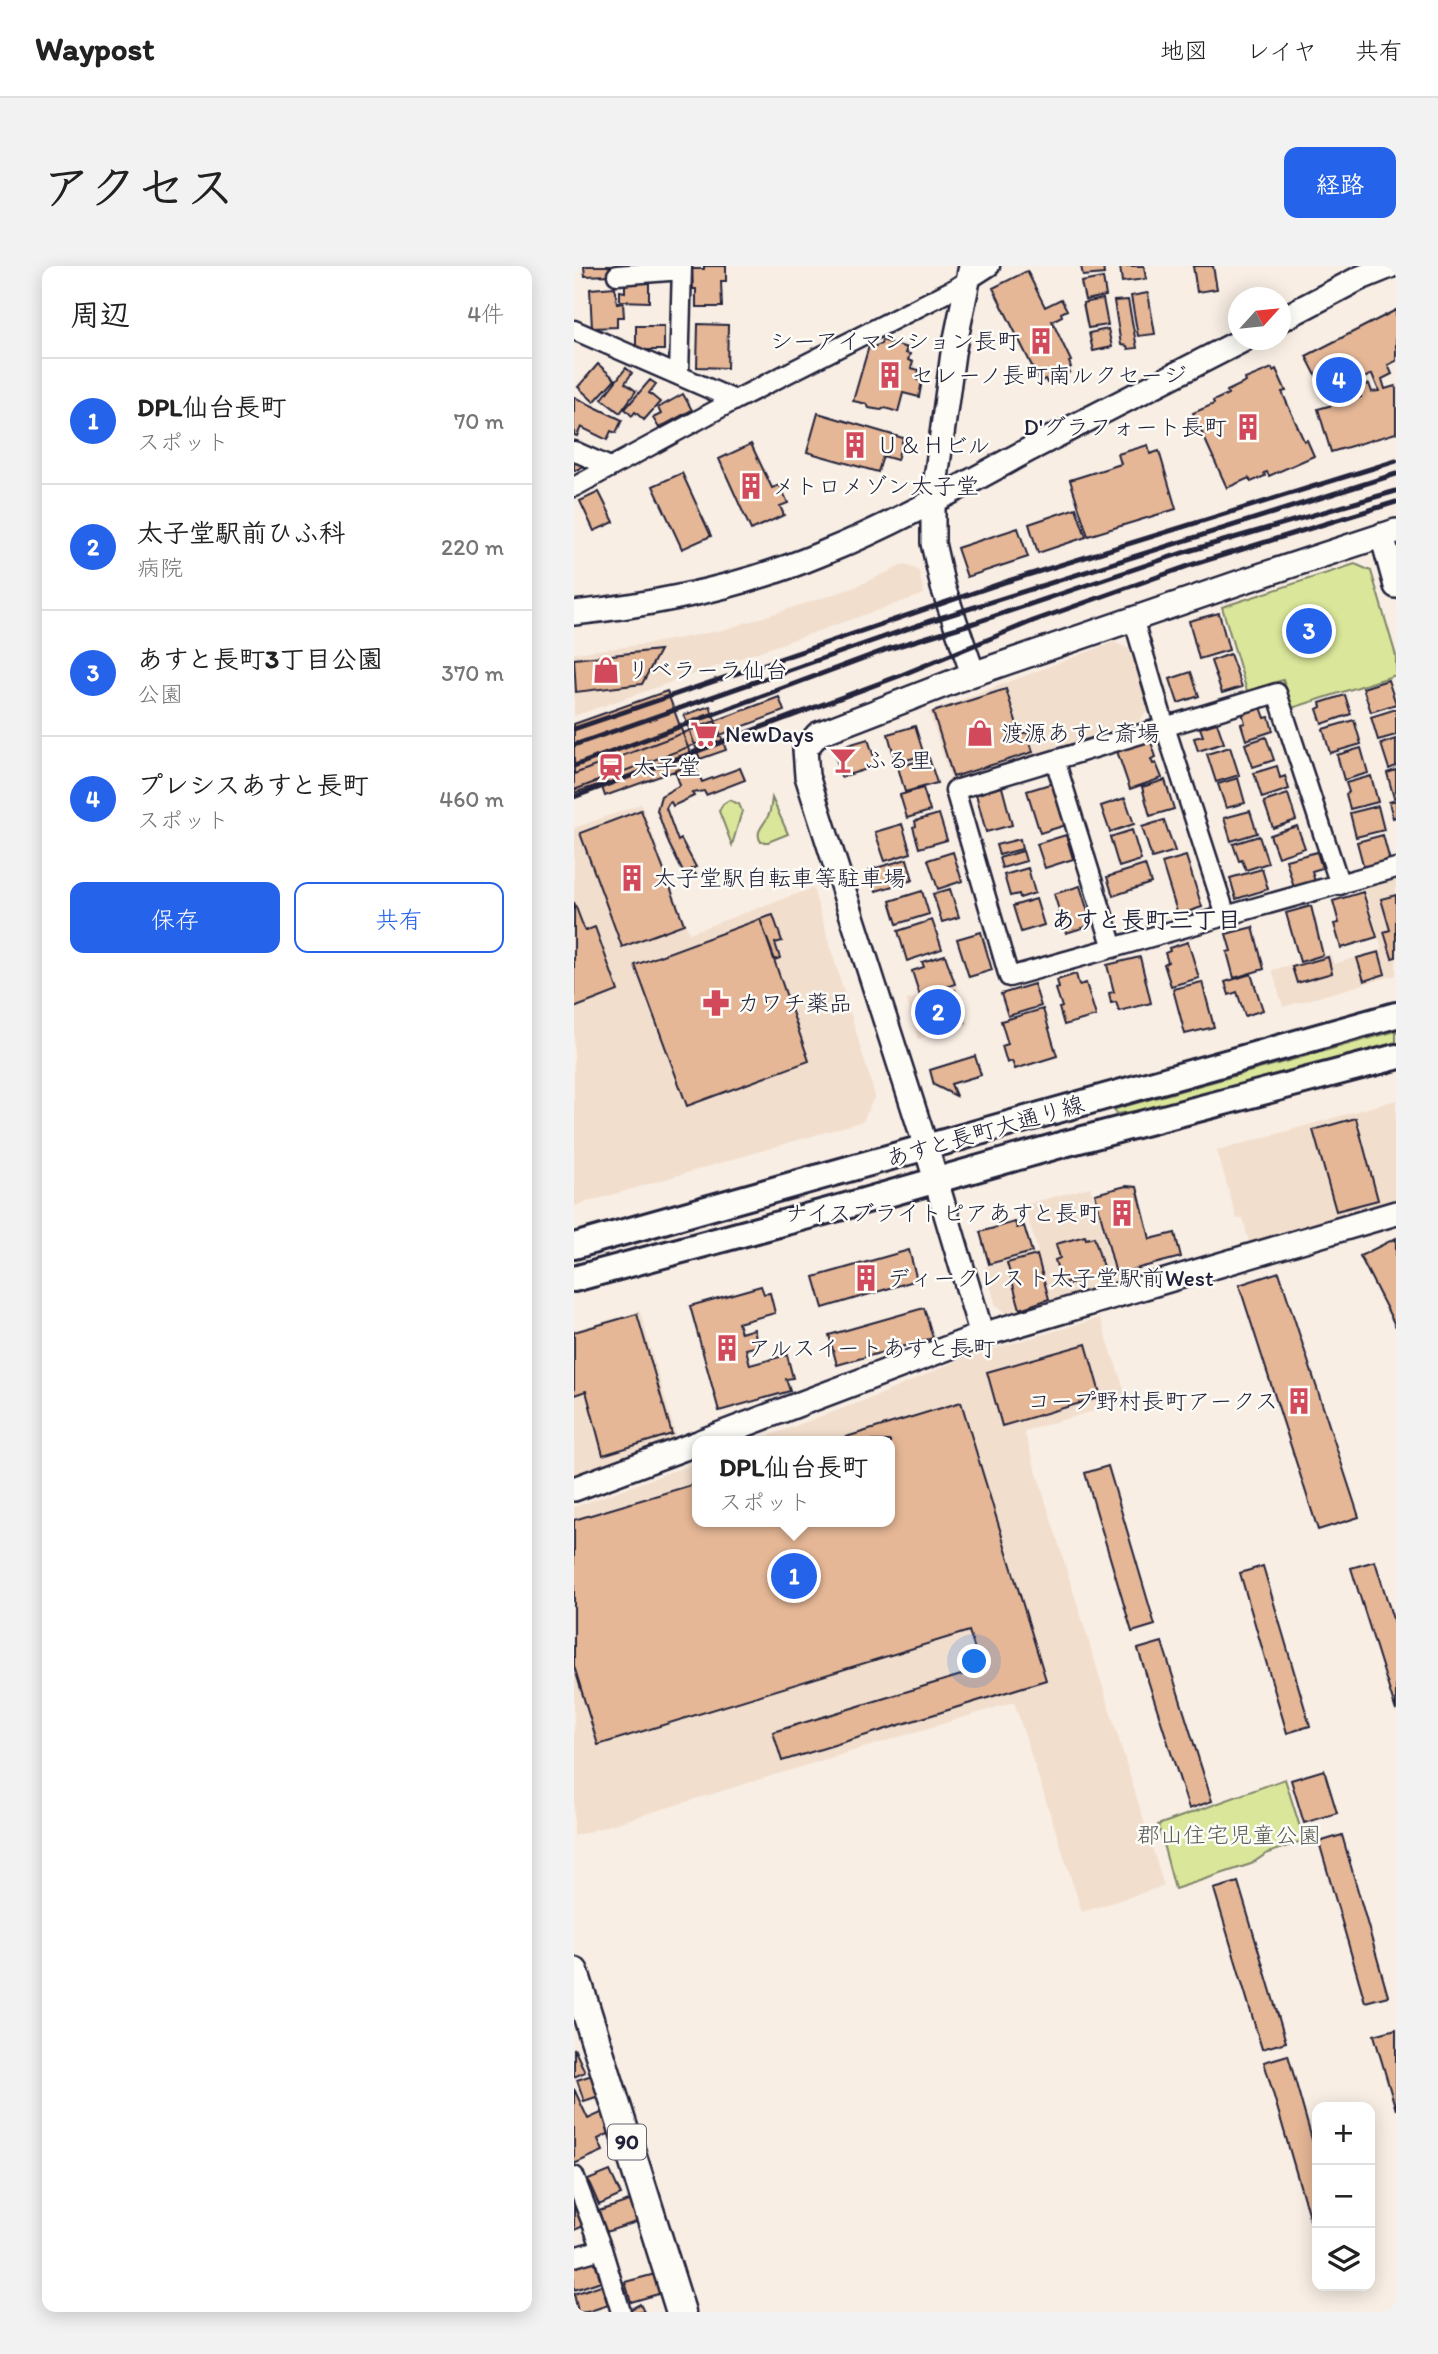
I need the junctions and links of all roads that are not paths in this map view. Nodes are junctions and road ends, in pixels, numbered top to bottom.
1 (990, 266) edge
2 (1390, 266) edge
3 (682, 268) edge
4 (970, 272) edge
5 (617, 275) dead end
6 (1291, 314) edge
7 (574, 330) edge
8 (1228, 347) edge
9 (678, 375) junction
10 (735, 400) junction
11 (574, 451) edge
12 (610, 467) junction
13 (574, 487) edge
14 (933, 501) junction
15 (1389, 533) edge
16 (1396, 586) edge
17 (574, 613) edge
18 (1133, 618) junction
19 (973, 674) junction
20 (1165, 727) junction
21 (1055, 760) junction
22 (1396, 868) edge
23 (1340, 885) junction
24 (1226, 916) junction
25 (1113, 948) junction
26 (1396, 1015) edge
27 (1396, 1056) edge
28 (926, 1147) junction
29 (935, 1180) junction
30 (1396, 1213) edge
31 (574, 1246) edge
32 (574, 1279) edge
33 (982, 1335) junction
34 (716, 1436) edge
35 (692, 1445) edge
36 (574, 1489) edge
37 (574, 1972) edge
38 (574, 2176) edge
39 (602, 2249) junction
40 (574, 2257) edge
41 (621, 2312) edge
42 (681, 2312) edge

1 - 4 street
2 - 6 street
3 - 5 street
3 - 9 street
4 - 10 street
4 - 14 street
7 - 9 street
8 - 14 street
9 - 10 street
10 - 12 street
11 - 12 street
12 - 13 street
14 - 17 street
14 - 19 street
15 - 16 street
15 - 18 street
18 - 19 street
18 - 20 street
19 - 28 street
20 - 21 street
20 - 23 street
20 - 24 street
21 - 25 street
21 - 25 street
22 - 23 street
23 - 24 street
24 - 25 street
26 - 28 main road, あすと長町大通り線
27 - 29 main road, あすと長町大通り線
28 - 29 street
28 - 31 main road, あすと長町大通り線
29 - 32 main road, あすと長町大通り線
29 - 33 street
30 - 33 street
33 - 34 street
35 - 36 street
37 - 42 main road, 90
38 - 39 street
39 - 40 street
39 - 41 street

